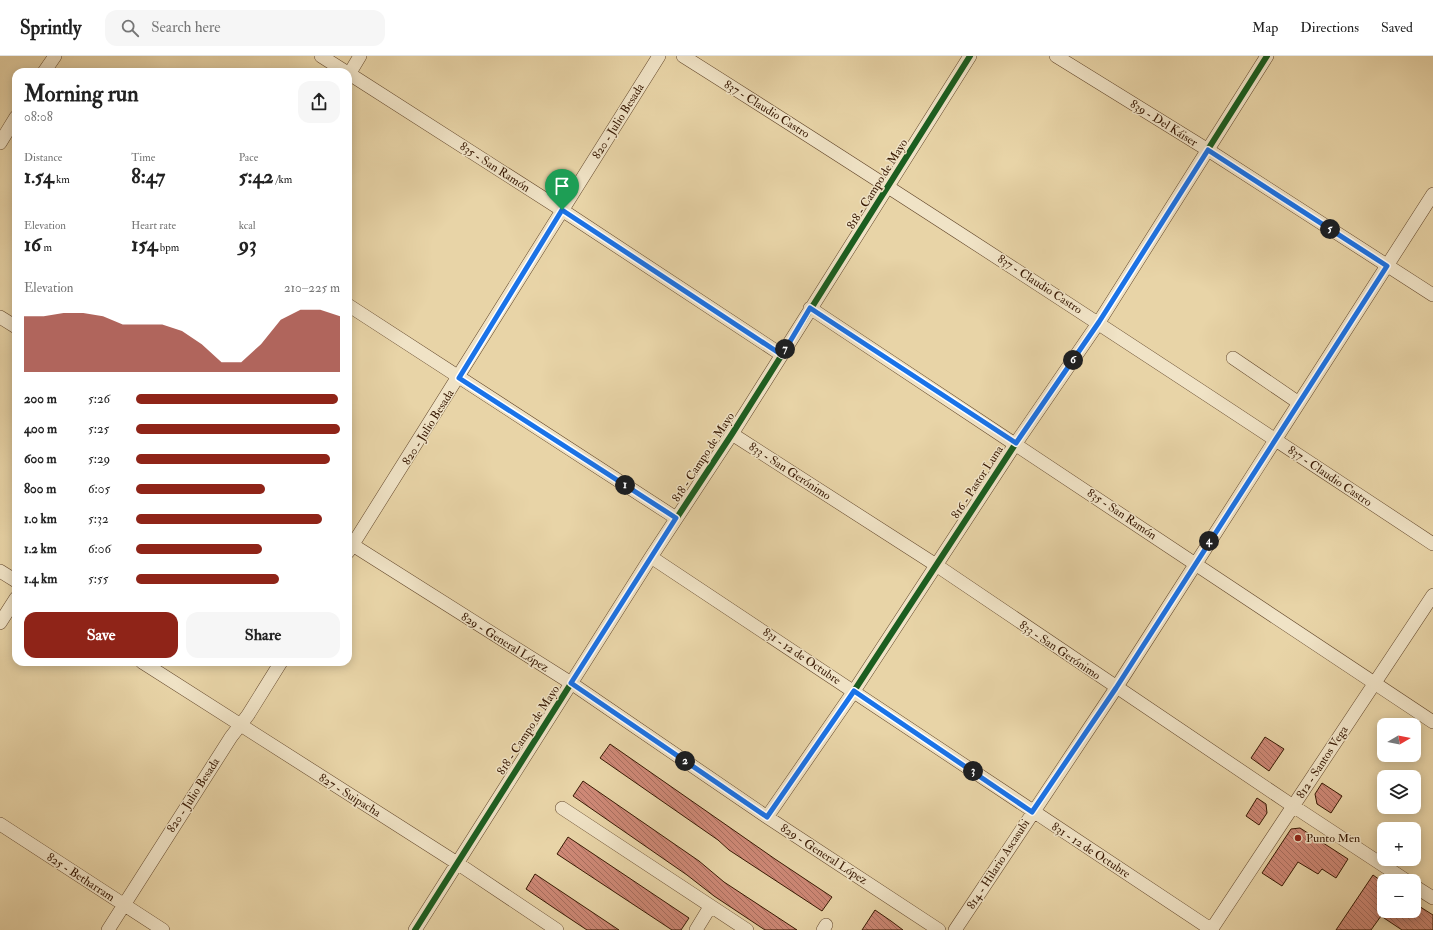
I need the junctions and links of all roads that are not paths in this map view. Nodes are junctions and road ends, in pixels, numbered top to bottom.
1 (54, 56) edge
2 (321, 56) edge
3 (360, 56) edge
4 (659, 56) edge
5 (683, 56) edge
6 (970, 56) edge
7 (1056, 56) edge
8 (1267, 56) edge
9 (46, 68) edge
10 (339, 68) edge
11 (352, 68) edge
12 (352, 77) edge
13 (12, 124) edge
14 (0, 143) edge
15 (1208, 150) junction
16 (889, 186) junction
17 (1433, 194) edge
18 (562, 210) junction
19 (1387, 266) junction
20 (1433, 295) edge
21 (352, 308) edge
22 (810, 308) junction
23 (0, 317) edge
24 (1099, 322) junction
25 (12, 324) edge
26 (782, 355) junction
27 (1233, 358) dead end
28 (459, 378) junction
29 (1299, 403) junction
30 (732, 434) junction
31 (1276, 440) junction
32 (1016, 443) junction
33 (676, 518) junction
34 (352, 542) edge
35 (1433, 544) edge
36 (352, 549) edge
37 (651, 557) junction
38 (1195, 563) junction
39 (936, 566) junction
40 (0, 571) edge
41 (12, 578) edge
42 (1433, 595) edge
43 (12, 604) edge
44 (0, 623) edge
45 (148, 666) edge
46 (278, 666) edge
47 (571, 683) junction
48 (1374, 683) junction
49 (1116, 688) junction
50 (854, 691) junction
51 (1433, 722) edge
52 (240, 725) junction
53 (1293, 806) junction
54 (562, 808) dead end
55 (1032, 812) junction
56 (767, 817) junction
57 (0, 824) edge
58 (457, 863) junction
59 (1396, 874) edge
60 (1421, 890) edge
61 (1433, 898) edge
62 (124, 904) junction
63 (710, 907) junction
64 (108, 930) edge
65 (163, 930) edge
66 (415, 930) edge
67 (557, 930) edge
68 (696, 930) edge
69 (747, 930) edge
70 (939, 930) edge
71 (954, 930) edge
72 (1211, 930) edge

1 - 9 street
2 - 10 street, 835 - San Ramón
3 - 11 street
4 - 18 street, 820 - Julio Besada
5 - 16 street, 837 - Claudio Castro
6 - 16 street, 818 - Campo de Mayo
7 - 15 street, 839 - Del Káiser
8 - 15 street, 816 - Pastor Luna
12 - 18 street, 835 - San Ramón
13 - 14 street
15 - 19 street, 839 - Del Káiser
15 - 24 street, 816 - Pastor Luna
16 - 22 street, 818 - Campo de Mayo
16 - 24 street, 837 - Claudio Castro
17 - 19 street, 814 - Hilario Ascasubi
18 - 26 street, 835 - San Ramón
18 - 28 street, 820 - Julio Besada
19 - 20 street, 839 - Del Káiser
19 - 29 street, 814 - Hilario Ascasubi
21 - 28 street
22 - 26 street, 818 - Campo de Mayo
22 - 32 street, 835 - San Ramón
23 - 25 street
24 - 31 street, 837 - Claudio Castro
24 - 32 street, 816 - Pastor Luna
26 - 30 street, 818 - Campo de Mayo
27 - 29 street
28 - 33 street
28 - 34 street, 820 - Julio Besada
29 - 31 street, 814 - Hilario Ascasubi
30 - 33 street, 818 - Campo de Mayo
30 - 39 street, 833 - San Gerónimo
31 - 35 street, 837 - Claudio Castro
31 - 38 street, 814 - Hilario Ascasubi
32 - 38 street, 835 - San Ramón
32 - 39 street, 816 - Pastor Luna
33 - 37 street, 818 - Campo de Mayo
36 - 47 street, 829 - General López
37 - 47 street, 818 - Campo de Mayo
37 - 50 street, 831 - 12 de Octubre
38 - 48 street, 835 - San Ramón
38 - 49 street, 814 - Hilario Ascasubi
39 - 49 street, 833 - San Gerónimo
39 - 50 street, 816 - Pastor Luna
40 - 41 street
42 - 48 street, 812 - Santos Vega
43 - 44 street
45 - 52 street, 827 - Suipacha
46 - 52 street, 820 - Julio Besada
47 - 56 street, 829 - General López
47 - 58 street, 818 - Campo de Mayo
48 - 51 street, 835 - San Ramón
48 - 53 street, 812 - Santos Vega
49 - 53 street, 833 - San Gerónimo
49 - 55 street, 814 - Hilario Ascasubi
50 - 55 street, 831 - 12 de Octubre
50 - 56 street, 816 - Pastor Luna
52 - 58 street, 827 - Suipacha
52 - 62 street, 820 - Julio Besada
53 - 59 street, 833 - San Gerónimo
53 - 72 street, 812 - Santos Vega
54 - 63 street
55 - 71 street, 814 - Hilario Ascasubi
55 - 72 street, 831 - 12 de Octubre
56 - 70 street, 829 - General López
57 - 62 street, 825 - Betharram
58 - 66 street, 818 - Campo de Mayo
58 - 67 street, 827 - Suipacha
60 - 61 street
62 - 64 street, 820 - Julio Besada
62 - 65 street, 825 - Betharram
63 - 68 street
63 - 69 street

